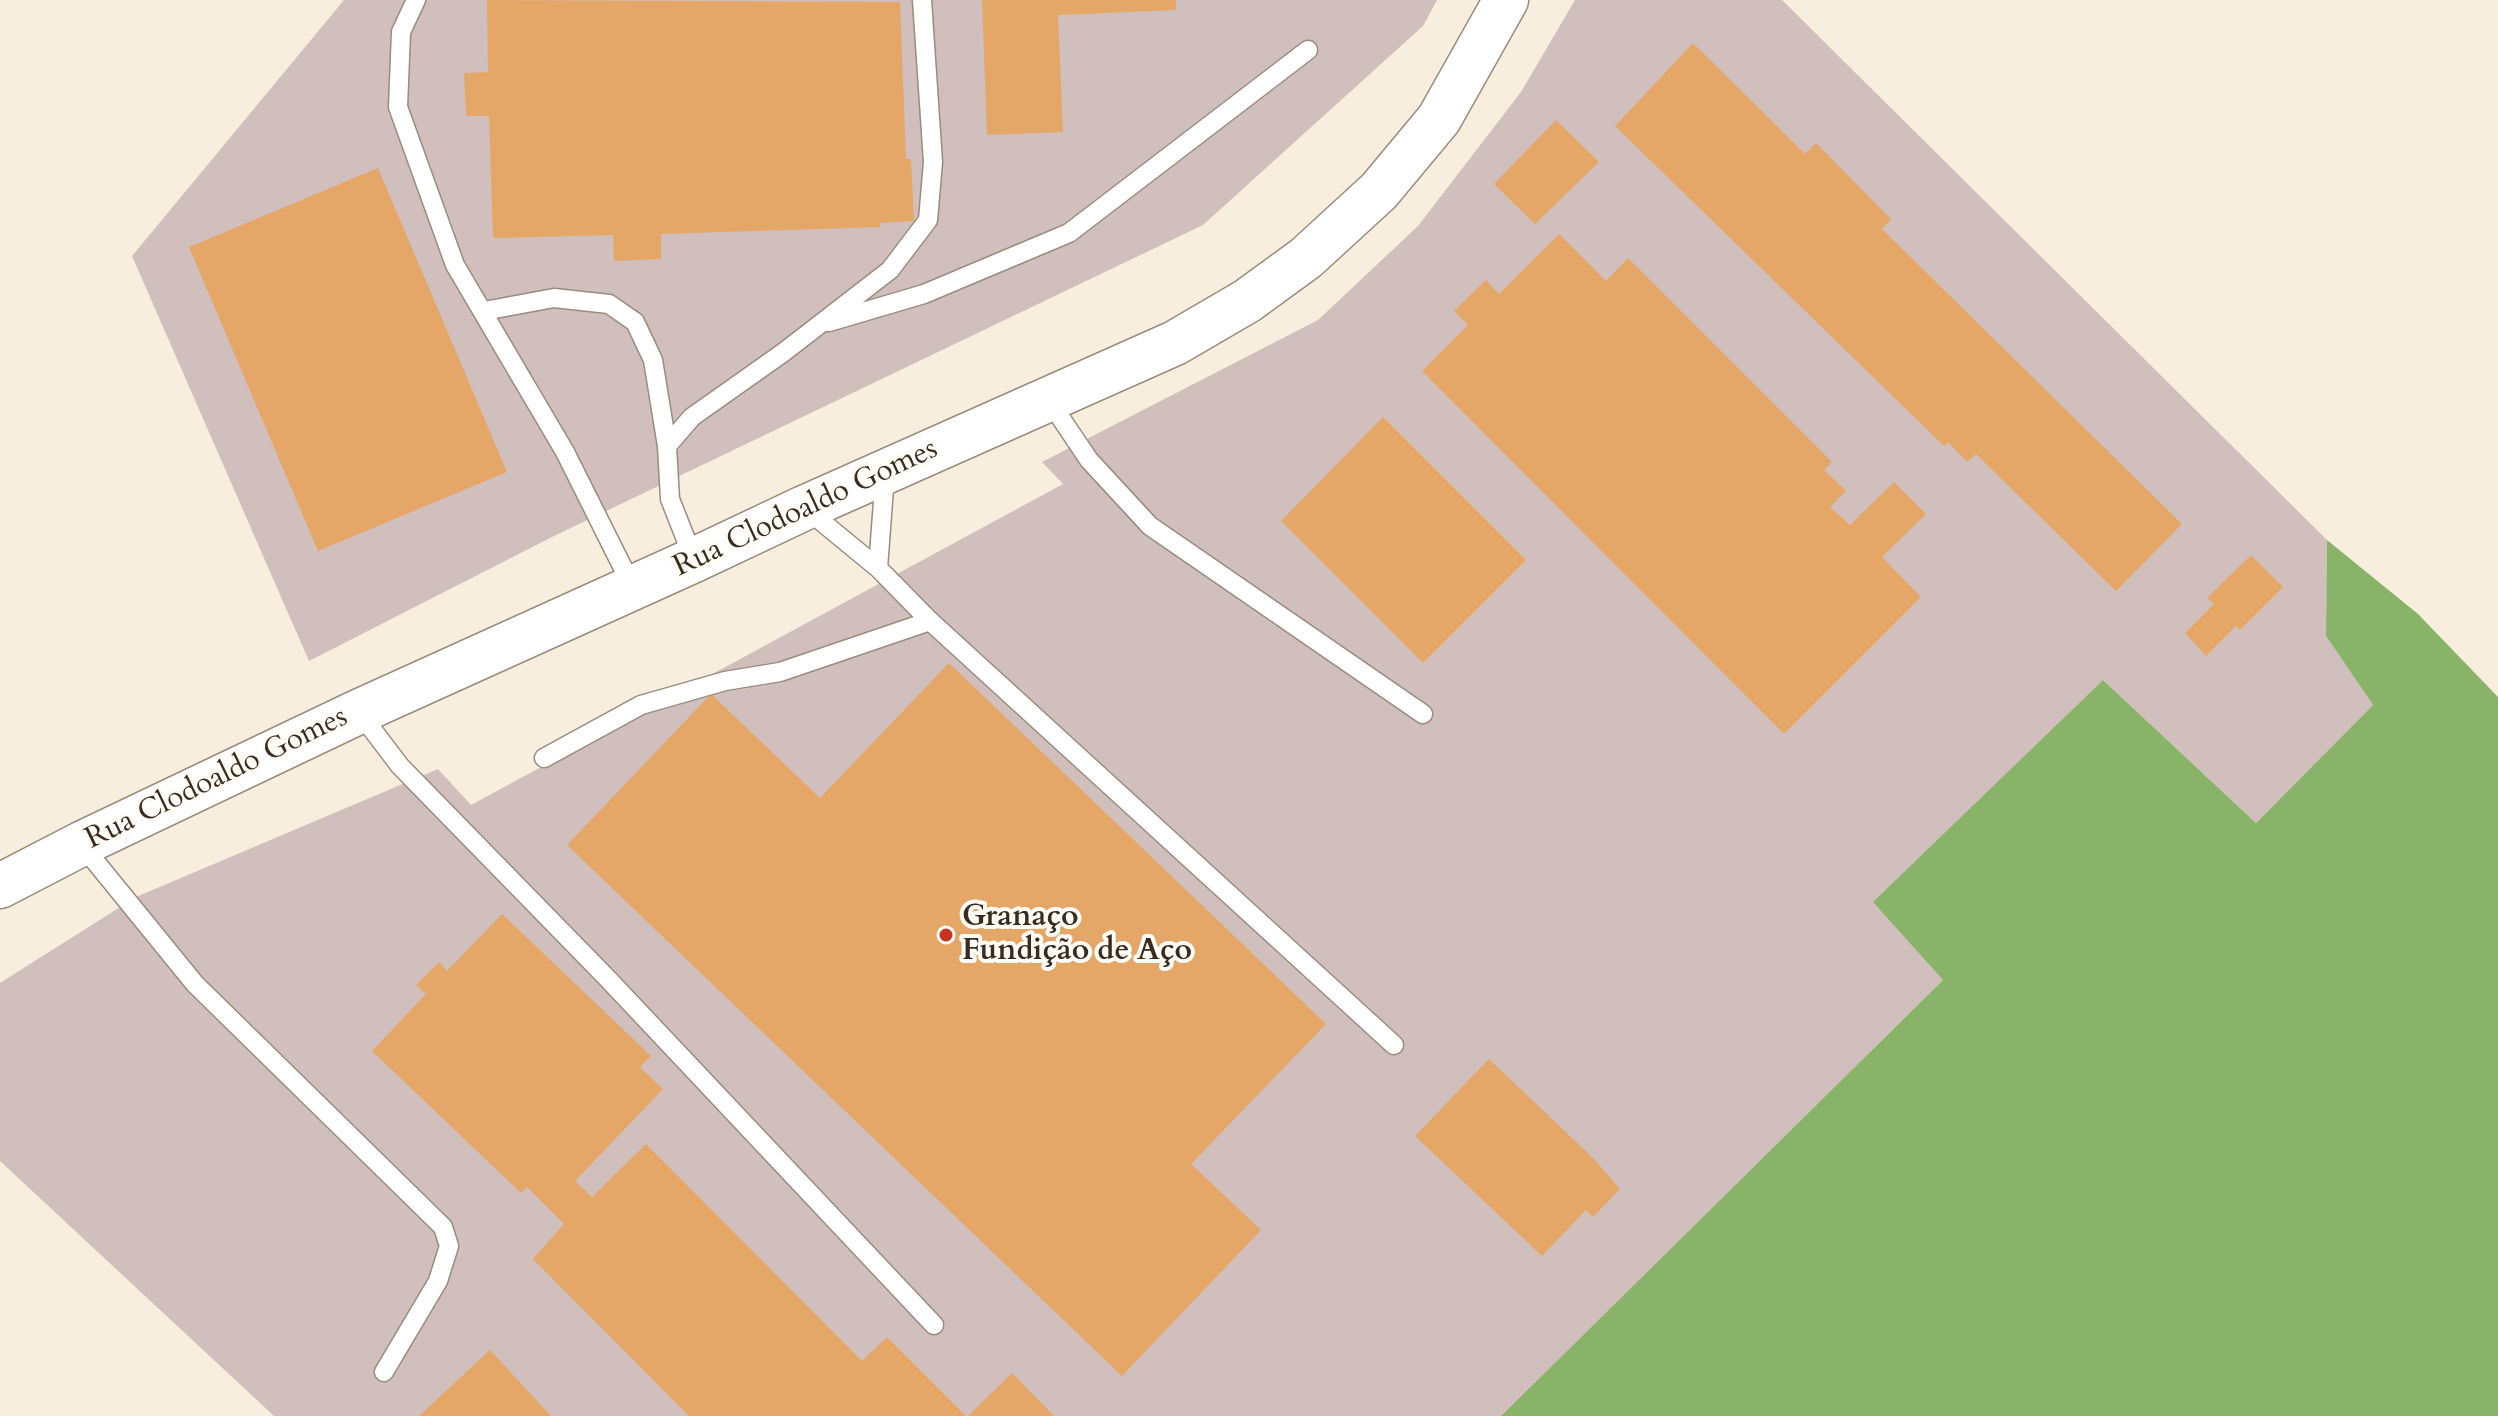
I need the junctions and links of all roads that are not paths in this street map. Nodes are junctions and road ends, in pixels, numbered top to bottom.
1 (416, 0) edge
2 (922, 0) edge
3 (1506, 0) edge
4 (1308, 50) dead end
5 (484, 311) junction
6 (819, 326) junction
7 (1048, 399) junction
8 (667, 446) junction
9 (885, 472) junction
10 (804, 508) junction
11 (694, 560) junction
12 (878, 568) junction
13 (633, 588) junction
14 (930, 621) junction
15 (358, 712) junction
16 (1423, 714) dead end
17 (544, 758) dead end
18 (81, 844) junction
19 (0, 886) edge
20 (1394, 1045) dead end
21 (934, 1325) dead end
22 (384, 1372) dead end

1 - 5 lane
2 - 6 lane
3 - 7 main road, Rua Clodoaldo Gomes
4 - 6 lane
5 - 8 lane
5 - 13 lane
6 - 8 lane
7 - 9 main road, Rua Clodoaldo Gomes
7 - 16 lane
8 - 11 lane
9 - 10 main road, Rua Clodoaldo Gomes
9 - 12 lane
10 - 11 main road, Rua Clodoaldo Gomes
10 - 12 lane
11 - 13 main road, Rua Clodoaldo Gomes
12 - 14 lane
13 - 15 main road, Rua Clodoaldo Gomes
14 - 17 lane
14 - 20 lane
15 - 18 main road, Rua Clodoaldo Gomes
15 - 21 lane
18 - 19 main road, Rua Clodoaldo Gomes
18 - 22 lane

